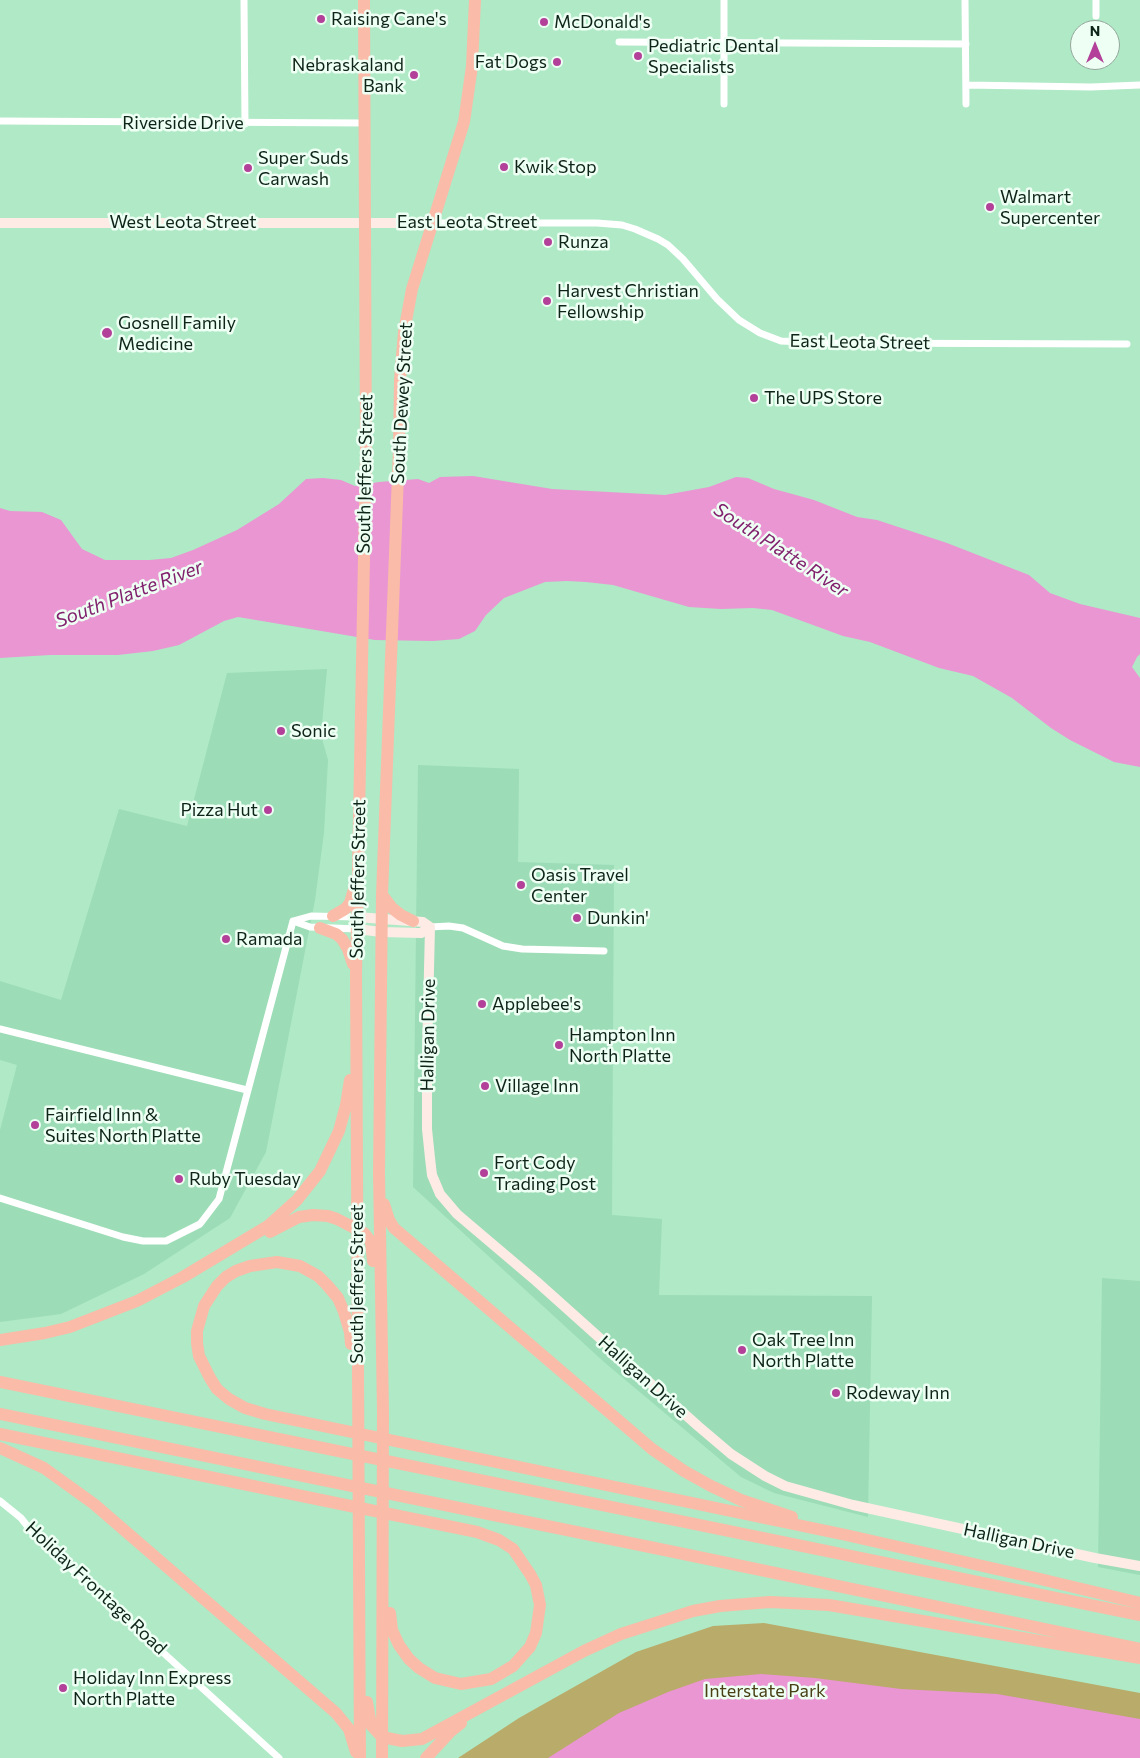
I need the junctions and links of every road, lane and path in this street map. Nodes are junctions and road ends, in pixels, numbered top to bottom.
1 (244, 0) edge
2 (364, 0) edge
3 (475, 0) edge
4 (724, 0) edge
5 (966, 0) edge
6 (1096, 0) edge
7 (1096, 16) dead end
8 (619, 42) dead end
9 (724, 42) junction
10 (966, 44) junction
11 (966, 85) junction
12 (1140, 86) edge
13 (724, 104) dead end
14 (966, 104) dead end
15 (0, 121) edge
16 (366, 123) junction
17 (246, 124) junction
18 (366, 222) junction
19 (432, 222) junction
20 (0, 223) edge
21 (1127, 344) dead end
22 (391, 665) joint
23 (358, 872) junction
24 (382, 895) junction
25 (333, 916) junction
26 (293, 921) junction
27 (413, 921) junction
28 (357, 923) junction
29 (381, 926) junction
30 (430, 927) junction
31 (320, 928) junction
32 (604, 951) dead end
33 (356, 974) junction
34 (0, 1029) edge
35 (356, 1045) junction
36 (248, 1090) junction
37 (379, 1173) junction
38 (0, 1198) edge
39 (356, 1228) junction
40 (183, 1277) junction
41 (381, 1335) junction
42 (0, 1340) edge
43 (0, 1382) edge
44 (358, 1411) junction
45 (0, 1414) edge
46 (0, 1434) edge
47 (0, 1448) edge
48 (0, 1501) edge
49 (846, 1535) junction
50 (384, 1546) junction
51 (1140, 1566) edge
52 (1140, 1603) edge
53 (1140, 1615) edge
54 (360, 1630) junction
55 (1140, 1649) edge
56 (1140, 1658) edge
57 (476, 1710) junction
58 (382, 1737) junction
59 (279, 1758) edge
60 (359, 1758) edge
61 (382, 1758) edge
62 (426, 1758) edge

1 - 17 street
2 - 16 highway, South Jeffers Street
3 - 19 highway, South Dewey Street
4 - 9 street
5 - 10 street
6 - 7 street
8 - 9 street
9 - 10 street
9 - 13 street
10 - 11 street
11 - 12 street
11 - 14 street
15 - 17 street, Riverside Drive
16 - 17 street, Riverside Drive
16 - 18 highway, South Jeffers Street
18 - 19 street, East Leota Street
18 - 20 street, West Leota Street
18 - 23 highway, South Jeffers Street
19 - 21 street, East Leota Street
19 - 22 highway, South Dewey Street
22 - 24 highway, South Jeffers Street
23 - 25 highway
23 - 28 highway, South Jeffers Street
24 - 27 highway
24 - 29 highway, South Jeffers Street
25 - 26 street
25 - 28 street
26 - 31 street
26 - 36 street
27 - 29 street
27 - 30 street
28 - 29 street
28 - 31 street
28 - 33 highway, South Jeffers Street
29 - 30 street
29 - 37 highway, South Jeffers Street
30 - 32 street
30 - 51 street, Halligan Drive
31 - 33 highway
33 - 35 highway, South Jeffers Street
34 - 36 street
35 - 39 highway, South Jeffers Street
35 - 40 highway
36 - 38 street
37 - 41 highway, South Jeffers Street
37 - 49 highway
39 - 40 highway
39 - 41 highway
39 - 44 highway, South Jeffers Street
40 - 42 highway
41 - 50 highway, South Jeffers Street
43 - 53 highway
44 - 49 highway
44 - 54 highway, South Jeffers Street
45 - 55 highway
46 - 50 highway
47 - 60 highway
48 - 59 street, Holiday Frontage Road
49 - 52 highway
50 - 58 highway, South Jeffers Street
54 - 58 highway
54 - 60 highway, South Jeffers Street
56 - 57 highway
57 - 58 highway
57 - 62 highway
58 - 61 highway, South Jeffers Street

